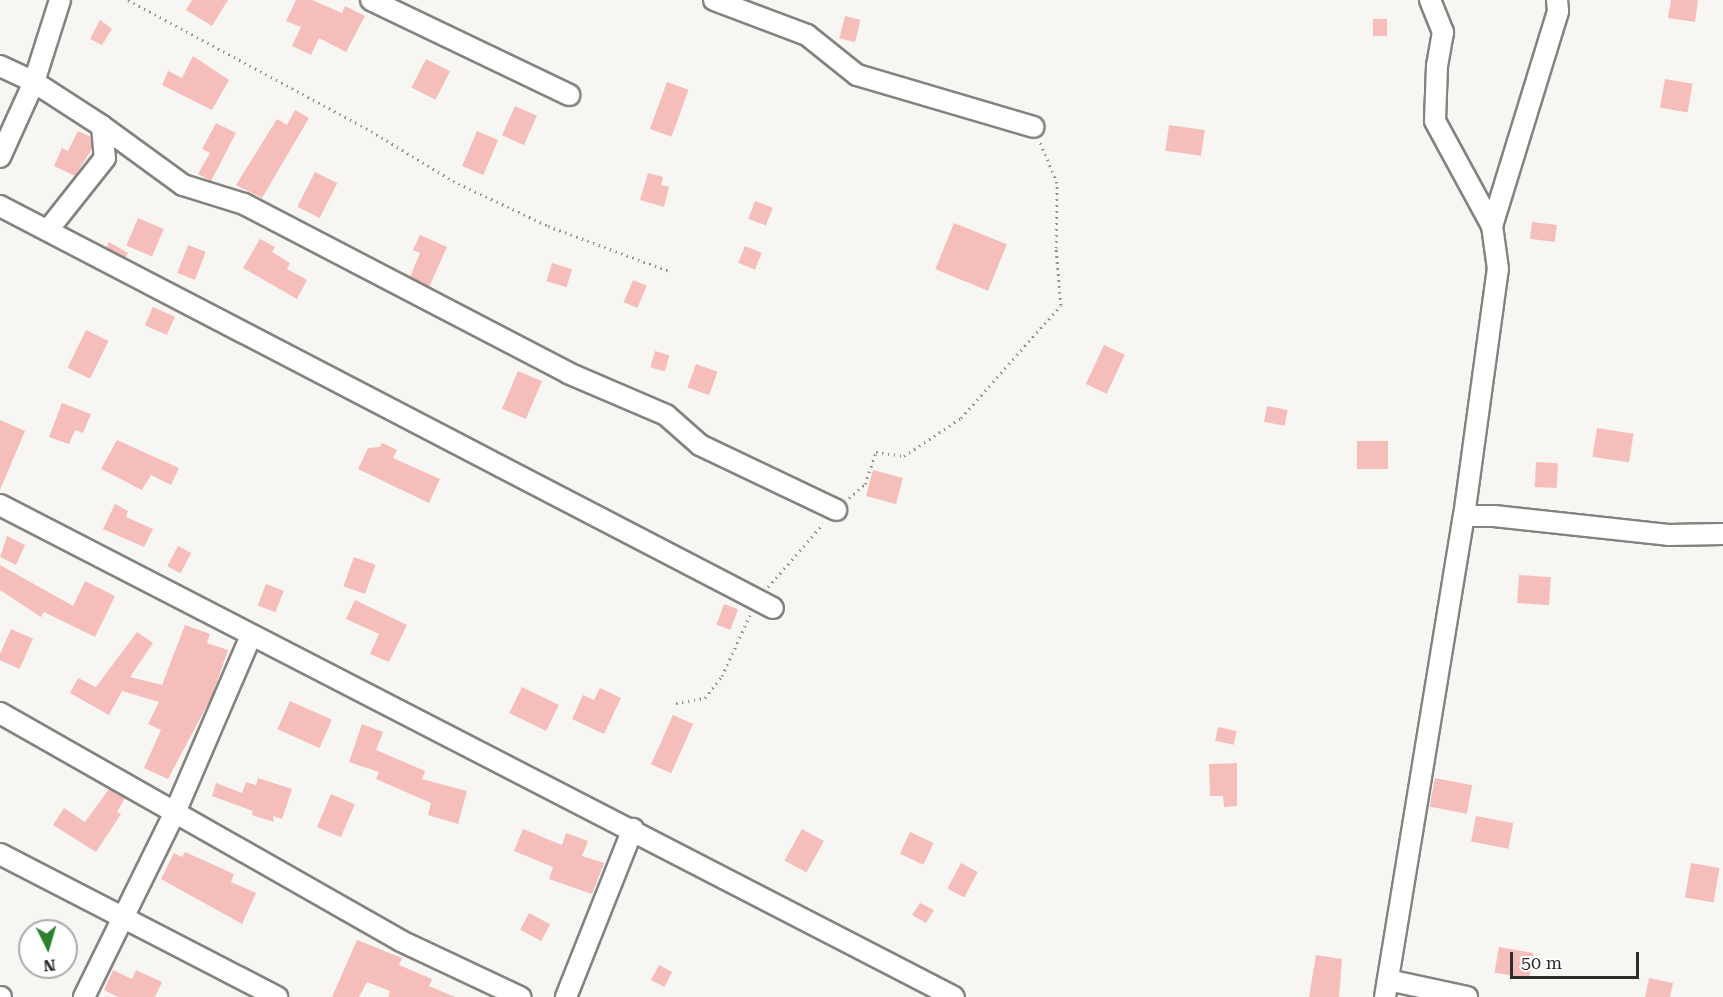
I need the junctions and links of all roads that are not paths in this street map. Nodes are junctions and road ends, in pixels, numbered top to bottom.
1 (60, 0) edge
2 (371, 0) edge
3 (714, 0) edge
4 (1430, 0) edge
5 (1557, 0) edge
6 (0, 66) edge
7 (34, 82) junction
8 (570, 95) dead end
9 (102, 126) junction
10 (1034, 127) road end
11 (0, 157) edge
12 (0, 206) edge
13 (1492, 226) junction
14 (48, 230) junction
15 (0, 505) edge
16 (836, 510) road end
17 (1464, 516) junction
18 (1723, 534) edge
19 (765, 604) road end
20 (251, 636) junction
21 (0, 713) edge
22 (176, 810) junction
23 (633, 830) junction
24 (0, 854) edge
25 (121, 919) junction
26 (1386, 989) edge
27 (84, 997) edge
28 (277, 997) edge
29 (520, 997) edge
30 (566, 997) edge
31 (954, 997) edge
32 (1467, 997) edge

1 - 7 street
2 - 8 street
3 - 10 street
4 - 13 street
5 - 13 street
6 - 7 street
7 - 9 street
7 - 11 street
9 - 14 street
9 - 16 street
12 - 14 street
13 - 17 street
14 - 19 street
15 - 20 street
17 - 18 street
17 - 26 street
20 - 22 street
20 - 23 street
21 - 22 street
22 - 25 street
22 - 29 street
23 - 30 street
23 - 31 street
24 - 25 street
25 - 27 street
25 - 28 street
26 - 32 street

